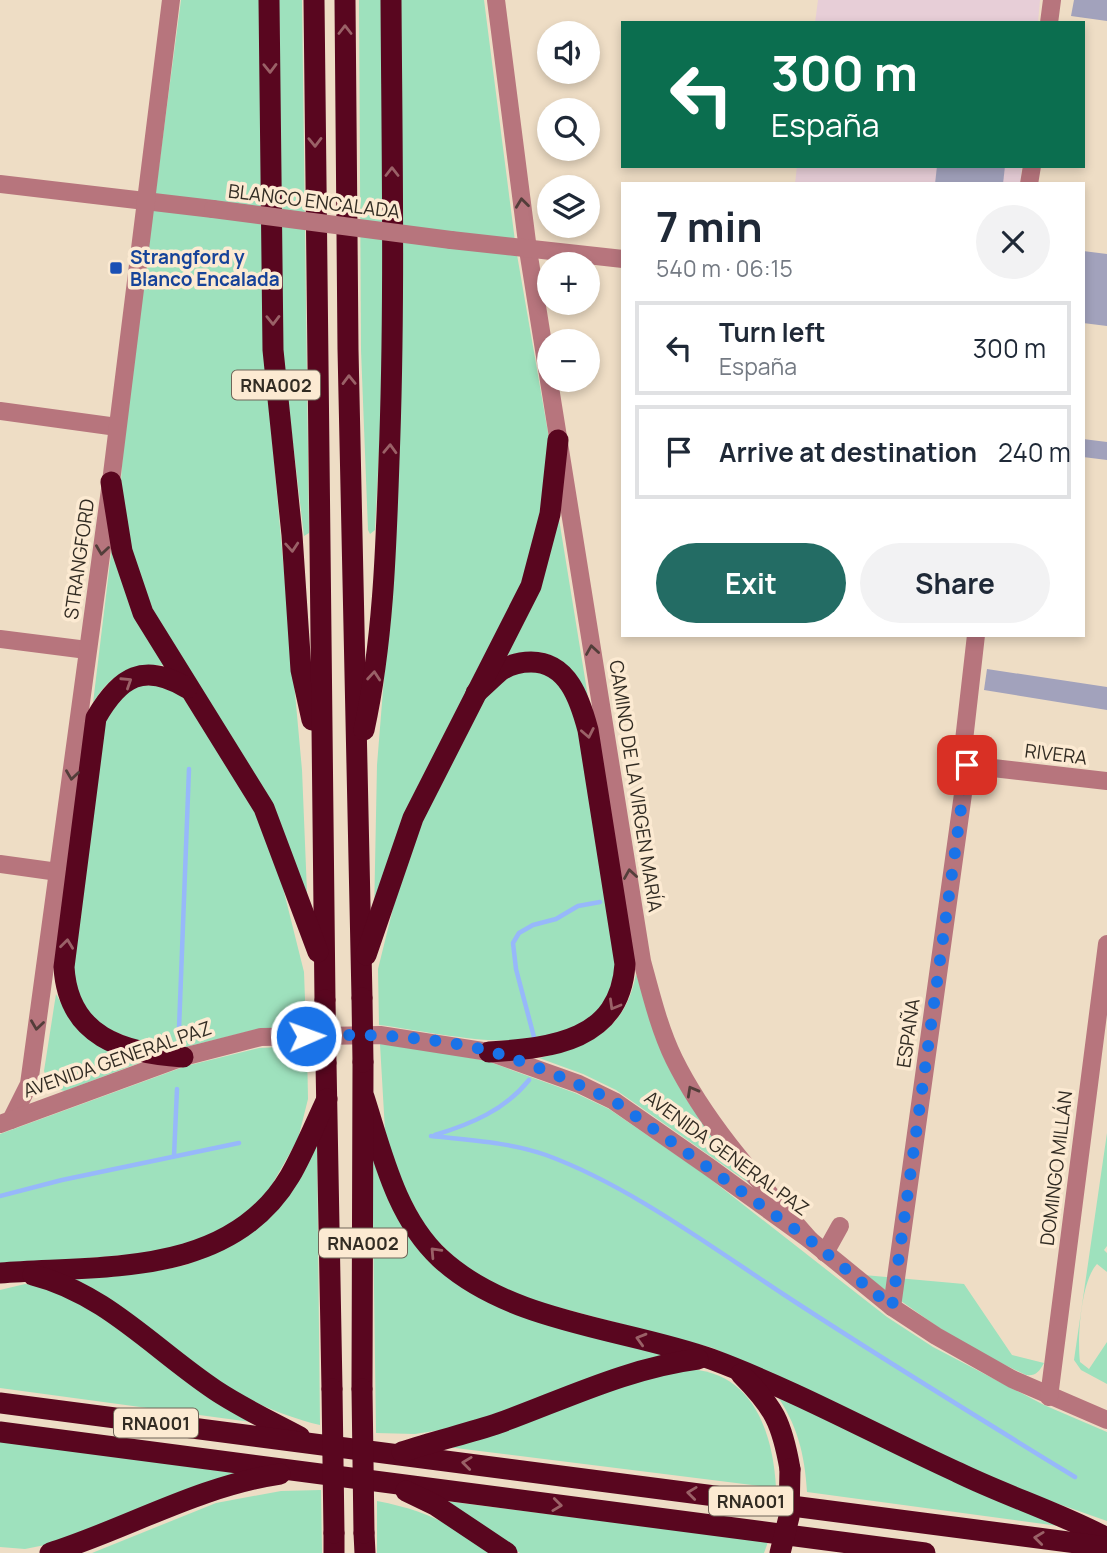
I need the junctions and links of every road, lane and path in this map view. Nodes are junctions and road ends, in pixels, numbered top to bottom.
1 (171, 0) edge
2 (269, 0) edge
3 (314, 0) edge
4 (345, 0) edge
5 (391, 0) edge
6 (496, 0) edge
7 (1052, 0) edge
8 (1049, 21) edge
9 (0, 184) edge
10 (144, 203) junction
11 (528, 250) junction
12 (621, 260) edge
13 (0, 411) edge
14 (117, 427) junction
15 (558, 440) junction
16 (111, 482) junction
17 (976, 637) edge
18 (0, 639) edge
19 (87, 650) junction
20 (190, 690) junction
21 (476, 693) junction
22 (88, 713) junction
23 (964, 761) junction
24 (321, 767) junction
25 (356, 767) junction
26 (1107, 781) edge
27 (0, 864) edge
28 (58, 872) junction
29 (1107, 944) edge
30 (361, 970) junction
31 (324, 971) junction
32 (646, 977) junction
33 (54, 978) junction
34 (624, 978) junction
35 (489, 1052) junction
36 (183, 1057) junction
37 (364, 1097) junction
38 (327, 1099) junction
39 (4, 1117) edge
40 (840, 1226) dead end
41 (810, 1240) junction
42 (825, 1253) junction
43 (8, 1273) edge
44 (892, 1307) junction
45 (707, 1358) junction
46 (734, 1368) junction
47 (1049, 1397) junction
48 (0, 1403) edge
49 (1107, 1420) edge
50 (0, 1432) edge
51 (312, 1444) junction
52 (396, 1454) junction
53 (303, 1471) junction
54 (392, 1483) junction
55 (1107, 1538) edge
56 (334, 1543) edge
57 (365, 1543) edge
58 (1107, 1547) edge
59 (50, 1553) edge
60 (508, 1553) edge
61 (780, 1553) edge
62 (925, 1553) edge

1 - 10 street, STRANGFORD
2 -> 24 highway, RNA002
3 -> 24 highway, RNA002
25 -> 4 highway, RNA002
25 -> 5 highway, RNA002
11 -> 6 street, CAMINO DE LA VIRGEN MARÍA
7 - 8 street
9 - 10 street, BLANCO ENCALADA
10 - 11 street, BLANCO ENCALADA, bridge
10 - 14 street, STRANGFORD
11 - 12 street, BLANCO ENCALADA
11 - 15 street, CAMINO DE LA VIRGEN MARÍA
13 - 14 street
14 - 16 street, STRANGFORD
15 - 21 highway
32 -> 15 street, CAMINO DE LA VIRGEN MARÍA
16 -> 19 street, STRANGFORD
16 - 20 highway
17 - 23 street, ESPAÑA
18 - 19 street
19 - 22 street, STRANGFORD
22 -> 20 highway
20 - 31 highway
21 - 30 highway
21 -> 34 highway
22 -> 28 street, STRANGFORD
33 -> 22 highway
23 - 26 street, RIVERA
23 - 44 street, ESPAÑA
24 - 31 highway, RNA002
25 - 30 highway, RNA002
27 - 28 street
28 - 33 street, STRANGFORD
29 - 47 street, DOMINGO MILLÁN
30 - 37 highway, RNA002, bridge
31 - 38 highway, RNA002, bridge
32 - 34 street
41 -> 32 street, CAMINO DE LA VIRGEN MARÍA
33 - 36 highway
33 -> 39 street, STRANGFORD
34 -> 35 highway
35 - 36 street, AVENIDA GENERAL PAZ
35 - 41 street, AVENIDA GENERAL PAZ
36 - 39 street, AVENIDA GENERAL PAZ
45 -> 37 highway
37 - 57 highway, RNA002, bridge
38 - 43 highway
38 - 56 highway, RNA002, bridge
40 - 42 street
41 - 42 street, AVENIDA GENERAL PAZ
42 - 44 street, AVENIDA GENERAL PAZ
43 - 51 highway
44 - 47 street, AVENIDA GENERAL PAZ
45 - 46 highway
45 - 52 highway
46 - 55 highway
46 - 61 highway, bridge
47 - 49 street, AVENIDA GENERAL PAZ
48 - 51 highway, RNA001
50 - 53 highway, RNA001
51 - 52 highway, RNA001
58 -> 52 highway, RNA001
53 - 54 highway, RNA001
53 - 59 highway
54 - 60 highway
54 -> 62 highway, RNA001

